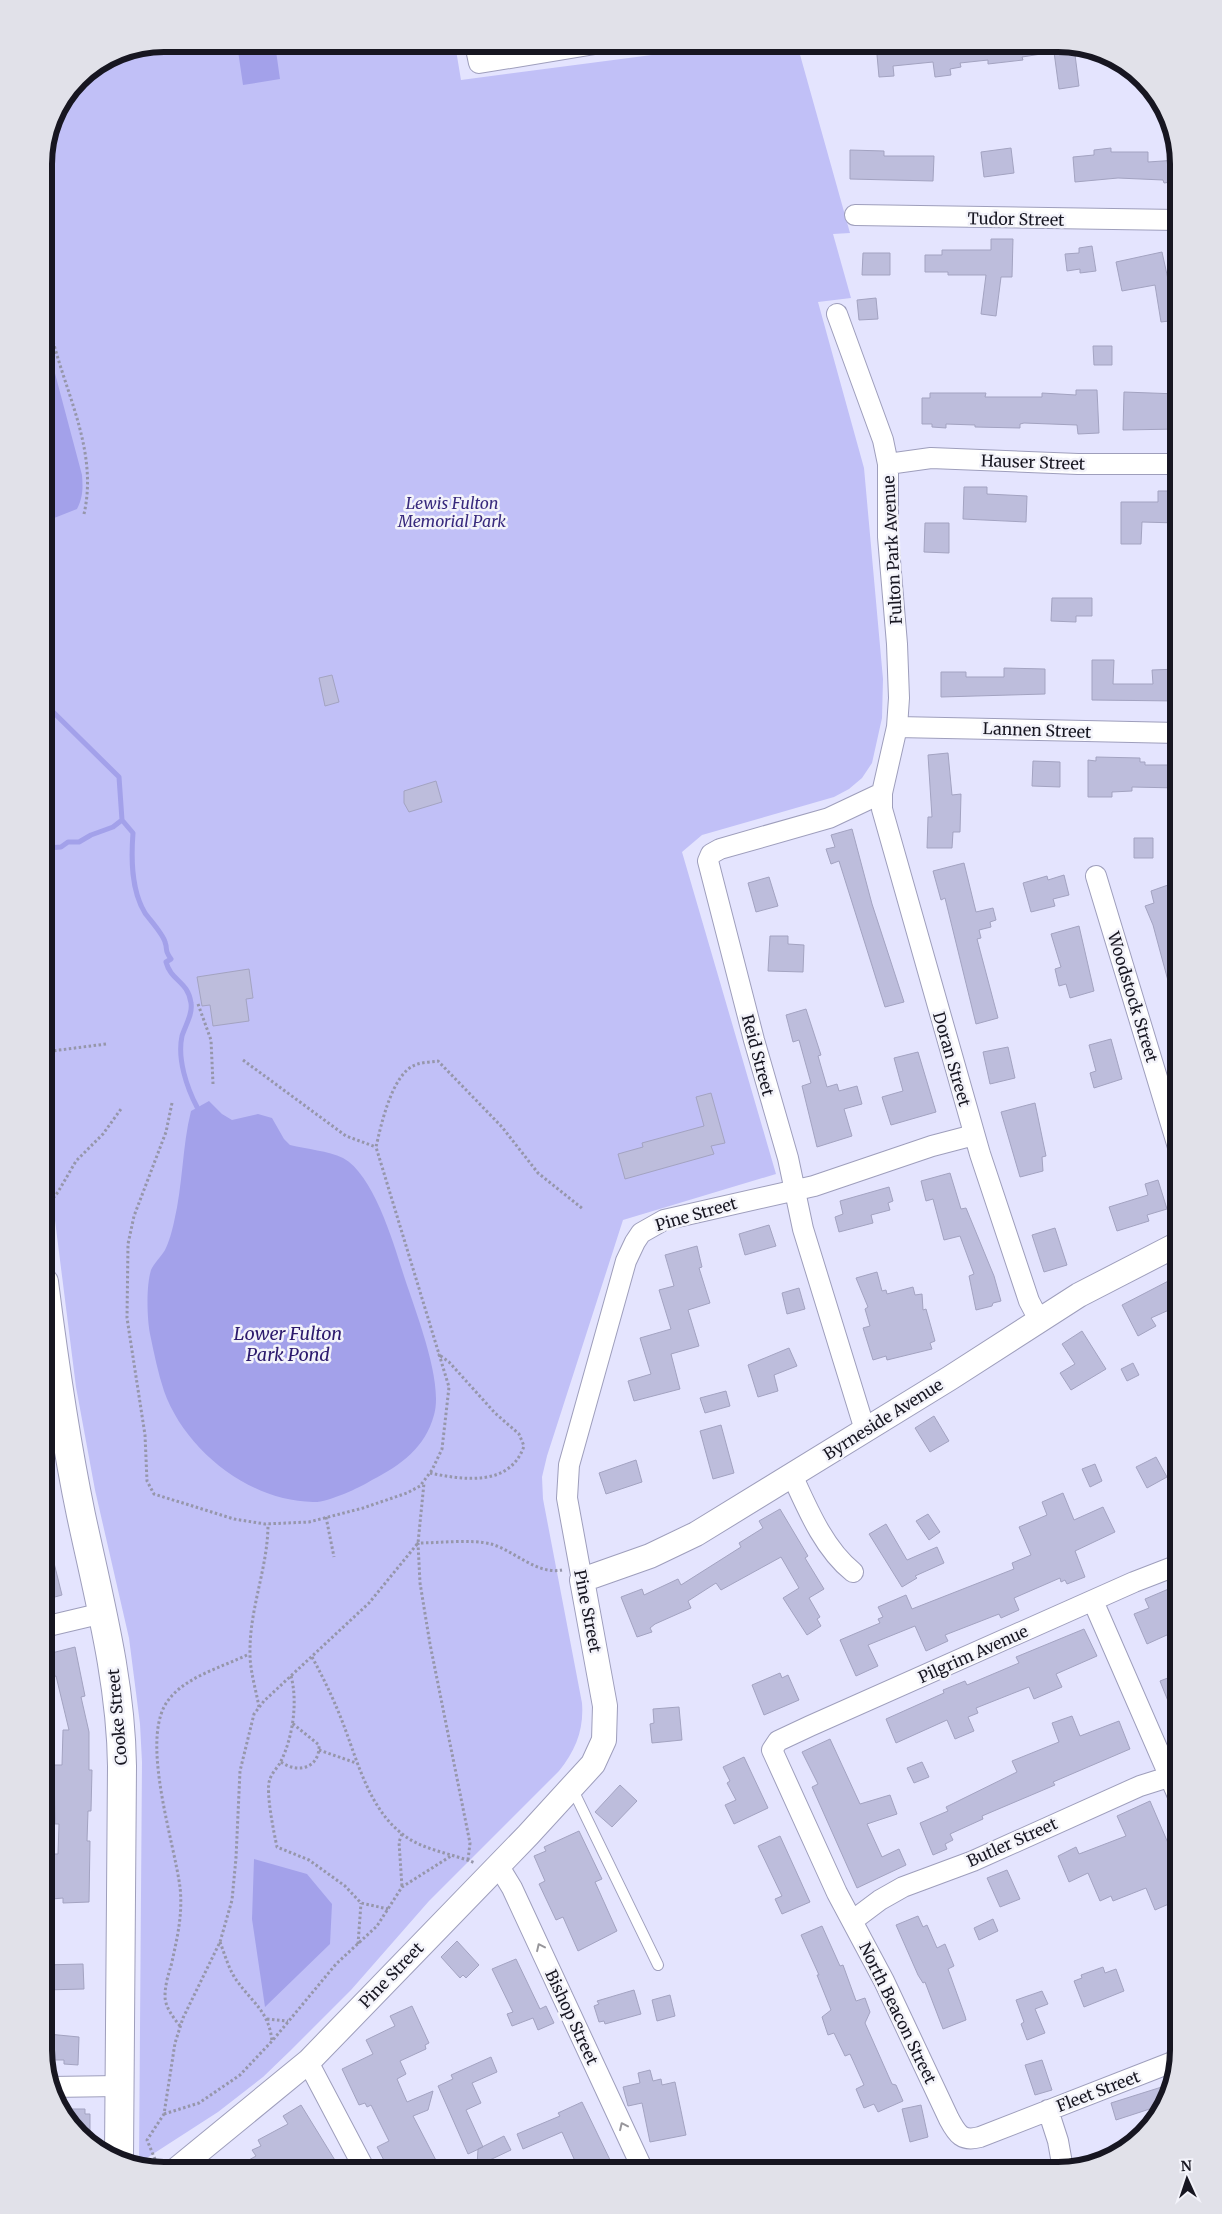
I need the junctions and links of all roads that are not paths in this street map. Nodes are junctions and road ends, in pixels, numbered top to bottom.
1 (855, 215) dead end
2 (1170, 220) edge
3 (837, 314) dead end
4 (888, 464) junction
5 (1170, 464) edge
6 (896, 727) junction
7 (1170, 733) edge
8 (882, 793) junction
9 (1096, 876) dead end
10 (1170, 1121) edge
11 (974, 1135) junction
12 (794, 1191) junction
13 (1170, 1248) edge
14 (1039, 1320) junction
15 (52, 1343) edge
16 (865, 1430) junction
17 (792, 1475) junction
18 (1170, 1568) edge
19 (853, 1572) dead end
20 (573, 1575) junction
21 (1093, 1600) junction
22 (103, 1613) junction
23 (52, 1625) edge
24 (772, 1748) joint
25 (1170, 1767) edge
26 (1170, 1777) edge
27 (572, 1788) junction
28 (487, 1864) junction
29 (852, 1921) junction
30 (658, 1965) dead end
31 (308, 2062) junction
32 (1169, 2063) edge
33 (120, 2086) junction
34 (58, 2087) edge
35 (1048, 2110) junction
36 (119, 2152) edge
37 (175, 2161) edge
38 (360, 2161) edge
39 (639, 2162) edge
40 (1061, 2162) edge

1 - 2 street, Tudor Street
3 - 4 street, Fulton Park Avenue
4 - 5 street, Hauser Street
4 - 6 street, Fulton Park Avenue
6 - 7 street, Lannen Street
6 - 8 street, Fulton Park Avenue
8 - 11 street, Doran Street
8 - 12 street, Reid Street
9 - 10 street, Woodstock Street
11 - 12 street, Pine Street
11 - 14 street, Doran Street
12 - 16 street, Reid Street
12 - 20 street, Pine Street
13 - 14 street, Byrneside Avenue
14 - 16 street, Byrneside Avenue
15 - 22 main road, Cooke Street
16 - 17 street, Byrneside Avenue
17 - 19 street
17 - 20 street, Byrneside Avenue
18 - 21 street, Pilgrim Avenue
20 - 27 street, Pine Street
21 - 24 street, Pilgrim Avenue
21 - 25 street
22 - 23 street
22 - 33 main road, Cooke Street
24 - 29 street, North Beacon Street
26 - 29 street, Butler Street
27 - 28 street, Pine Street
27 - 30 lane
28 - 31 street, Pine Street
39 -> 28 street, Bishop Street
29 - 35 street, North Beacon Street
31 - 37 street, Pine Street
31 - 38 street
32 - 35 street, Fleet Street
33 - 34 street
33 - 36 main road, Cooke Street
35 - 40 street

